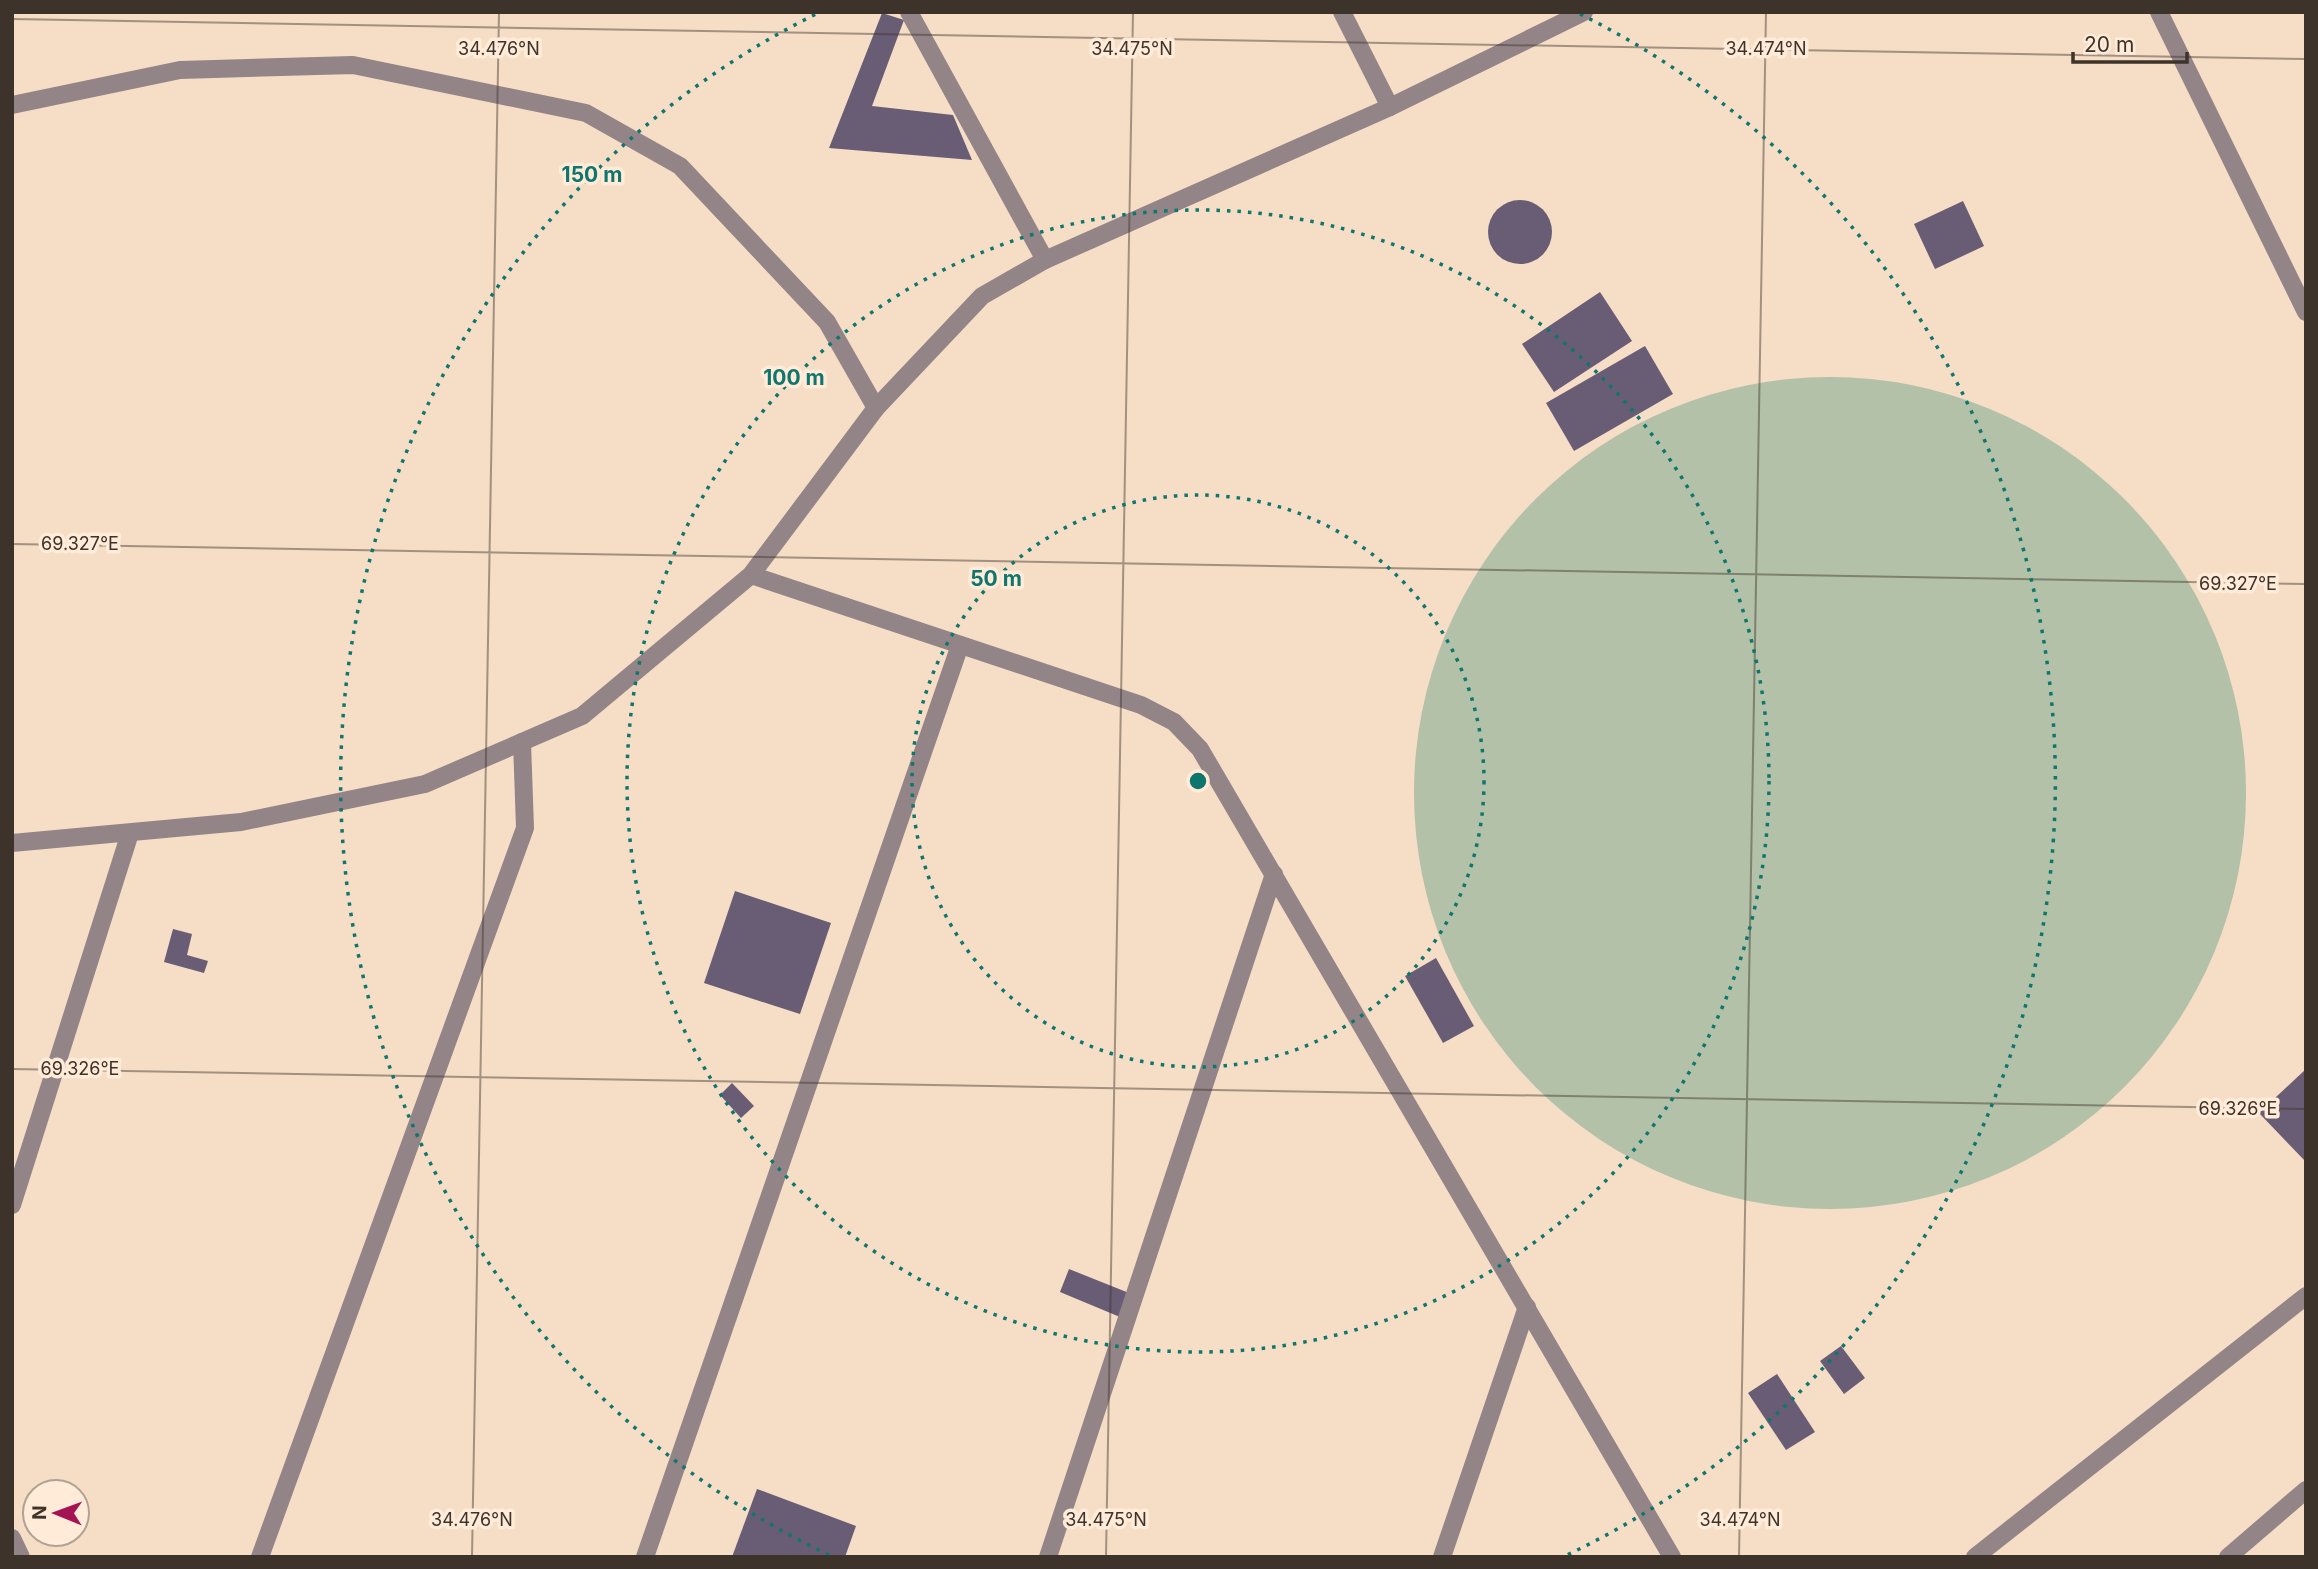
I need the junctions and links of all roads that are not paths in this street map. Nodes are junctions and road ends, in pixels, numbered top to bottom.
1 (909, 12) edge
2 (1342, 12) edge
3 (1584, 12) edge
4 (2159, 12) edge
5 (12, 105) edge
6 (1390, 107) junction
7 (1045, 260) junction
8 (2306, 312) edge
9 (876, 408) junction
10 (751, 575) junction
11 (960, 645) junction
12 (522, 742) junction
13 (130, 833) junction
14 (12, 843) edge
15 (1274, 874) junction
16 (12, 1205) edge
17 (2306, 1296) edge
18 (1527, 1307) junction
19 (2306, 1490) edge
20 (12, 1538) edge
21 (22, 1557) edge
22 (260, 1557) edge
23 (645, 1557) edge
24 (1048, 1557) edge
25 (1442, 1557) edge
26 (1672, 1557) edge
27 (1975, 1557) edge
28 (2228, 1557) edge

1 - 7 street
2 - 6 street
3 - 6 street
4 - 8 street
5 - 9 street
6 - 7 street
7 - 9 street
9 - 10 street
10 - 11 street
10 - 12 street
11 - 15 street
11 - 23 street
12 - 13 street
12 - 22 street
13 - 14 street
13 - 16 street
15 - 18 street
15 - 24 street
17 - 27 street
18 - 25 street
18 - 26 street
19 - 28 street
20 - 21 street

